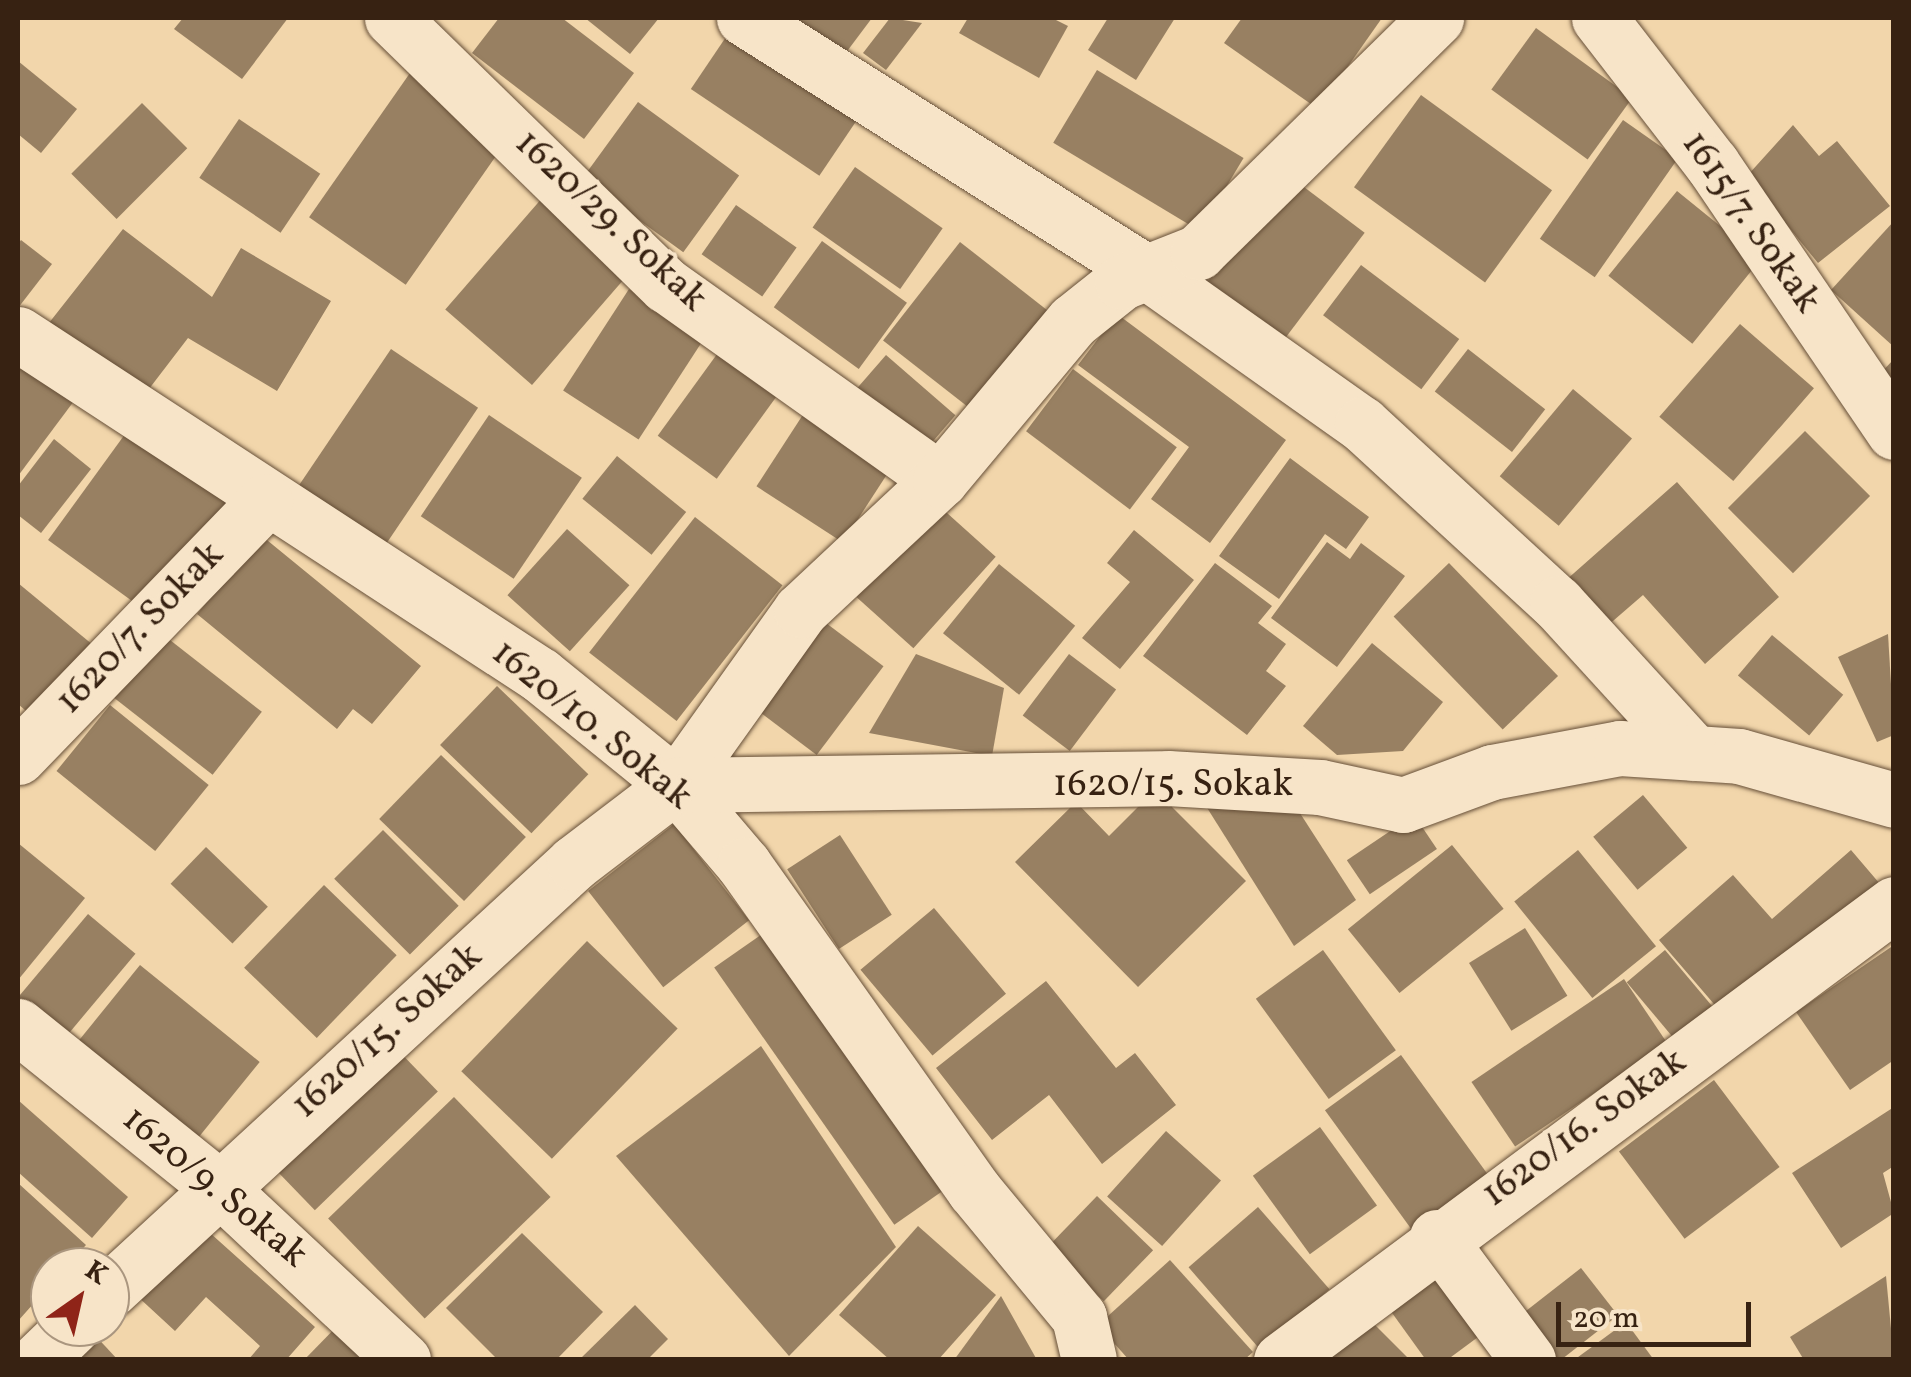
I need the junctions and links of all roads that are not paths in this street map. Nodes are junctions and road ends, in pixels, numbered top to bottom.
1 (392, 18) edge
2 (744, 18) edge
3 (1436, 18) edge
4 (1599, 18) edge
5 (1154, 277) junction
6 (18, 334) edge
7 (1894, 432) edge
8 (940, 480) junction
9 (265, 501) junction
10 (1694, 753) junction
11 (18, 757) edge
12 (676, 784) junction
13 (1894, 800) edge
14 (1894, 904) edge
15 (18, 1026) edge
16 (217, 1186) junction
17 (1437, 1237) junction
18 (130, 1271) edge
19 (403, 1360) edge
20 (1089, 1360) edge
21 (1280, 1360) edge
22 (1528, 1360) edge

1 - 8 street, 1620/29. Sokak
2 - 5 street
3 - 5 street, 1620/15. Sokak
4 - 7 street, 1615/7. Sokak
5 - 8 street, 1620/15. Sokak
5 - 10 street
6 - 9 street, 1620/10. Sokak
8 - 12 street, 1620/15. Sokak
9 - 11 street, 1620/7. Sokak
9 - 12 street, 1620/10. Sokak
10 - 12 street, 1620/15. Sokak
10 - 13 street, 1620/15. Sokak
12 - 16 street, 1620/15. Sokak
12 - 20 street, 1620/10. Sokak
14 - 17 street, 1620/16. Sokak
15 - 16 street, 1620/9. Sokak
16 - 18 street, 1620/15. Sokak
16 - 19 street, 1620/9. Sokak
17 - 21 street, 1620/16. Sokak
17 - 22 street

